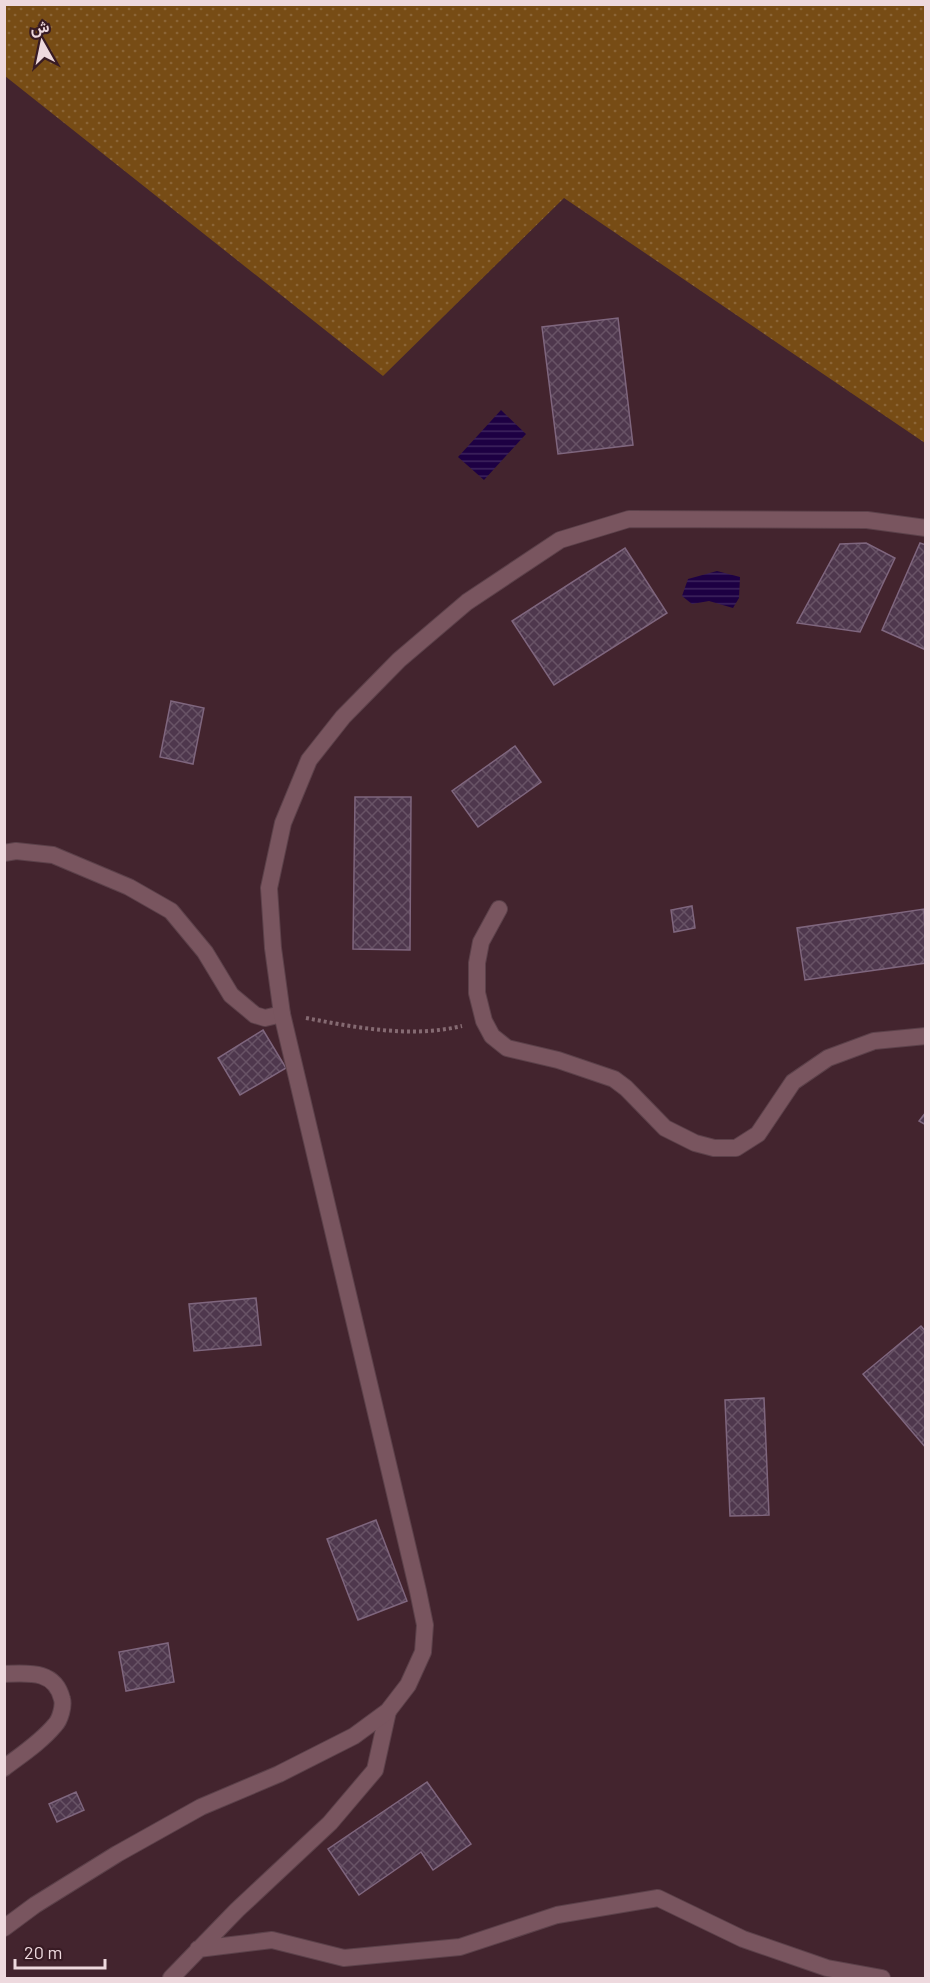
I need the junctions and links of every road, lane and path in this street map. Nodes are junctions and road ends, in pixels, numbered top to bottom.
1 (926, 528) edge
2 (4, 853) edge
3 (499, 909) dead end
4 (282, 1014) junction
5 (484, 1021) junction
6 (926, 1036) edge
7 (4, 1674) edge
8 (388, 1712) junction
9 (4, 1768) edge
10 (4, 1928) edge
11 (198, 1949) junction
12 (171, 1978) edge
13 (882, 1978) edge

1 - 4 street
2 - 4 street
3 - 5 street
4 - 5 path
4 - 8 street
5 - 6 street
7 - 9 street
8 - 10 street
8 - 11 street
11 - 12 street
11 - 13 street

